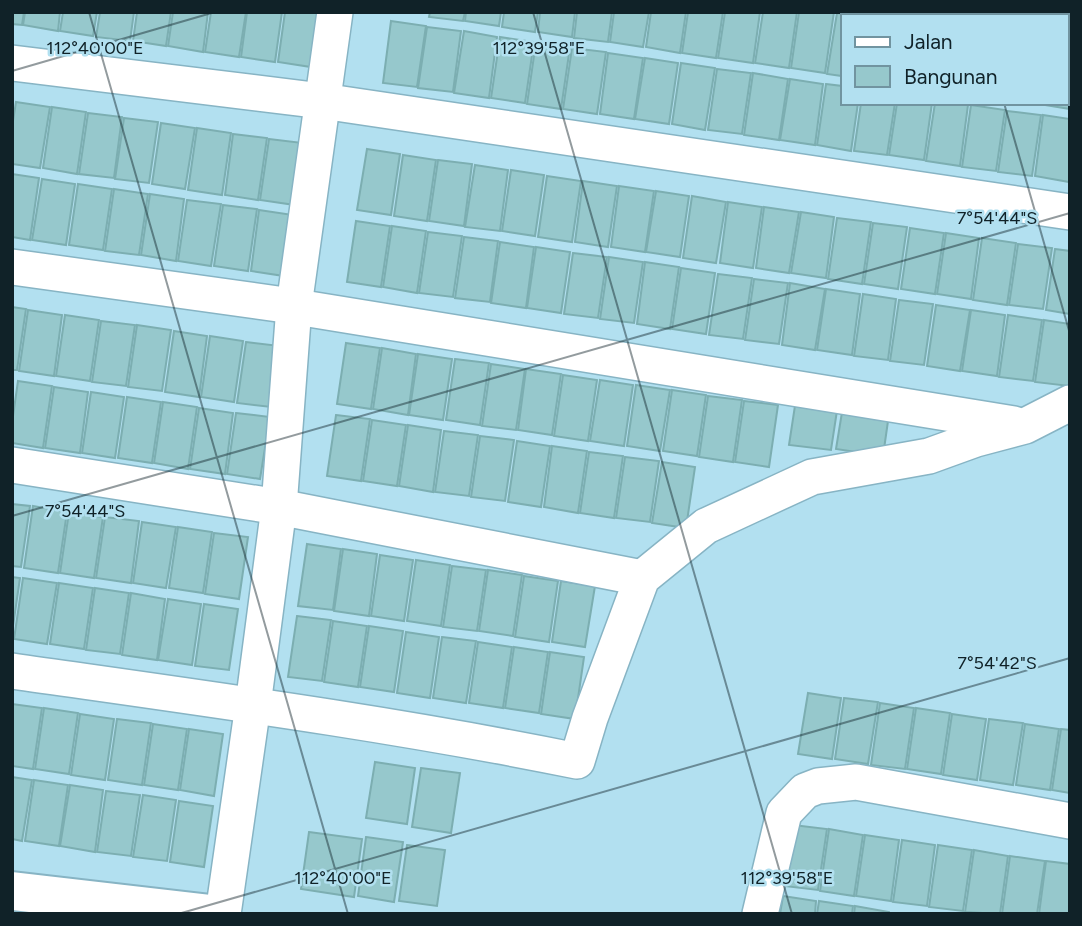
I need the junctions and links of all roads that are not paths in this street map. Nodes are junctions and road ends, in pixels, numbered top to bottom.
1 (335, 12) edge
2 (12, 63) edge
3 (322, 101) junction
4 (1070, 212) edge
5 (12, 267) edge
6 (294, 306) junction
7 (1070, 403) edge
8 (1025, 426) junction
9 (12, 465) edge
10 (279, 507) junction
11 (642, 578) junction
12 (12, 671) edge
13 (253, 705) junction
14 (1070, 821) edge
15 (12, 891) edge
16 (211, 914) edge
17 (223, 914) edge
18 (760, 914) edge

1 - 3 street
2 - 3 street
3 - 4 street
3 - 6 street
5 - 6 street
6 - 8 street
6 - 10 street
7 - 8 street
8 - 11 street
9 - 10 street
10 - 11 street
10 - 13 street
11 - 13 street
12 - 13 street
13 - 17 street
14 - 18 street
15 - 16 street

